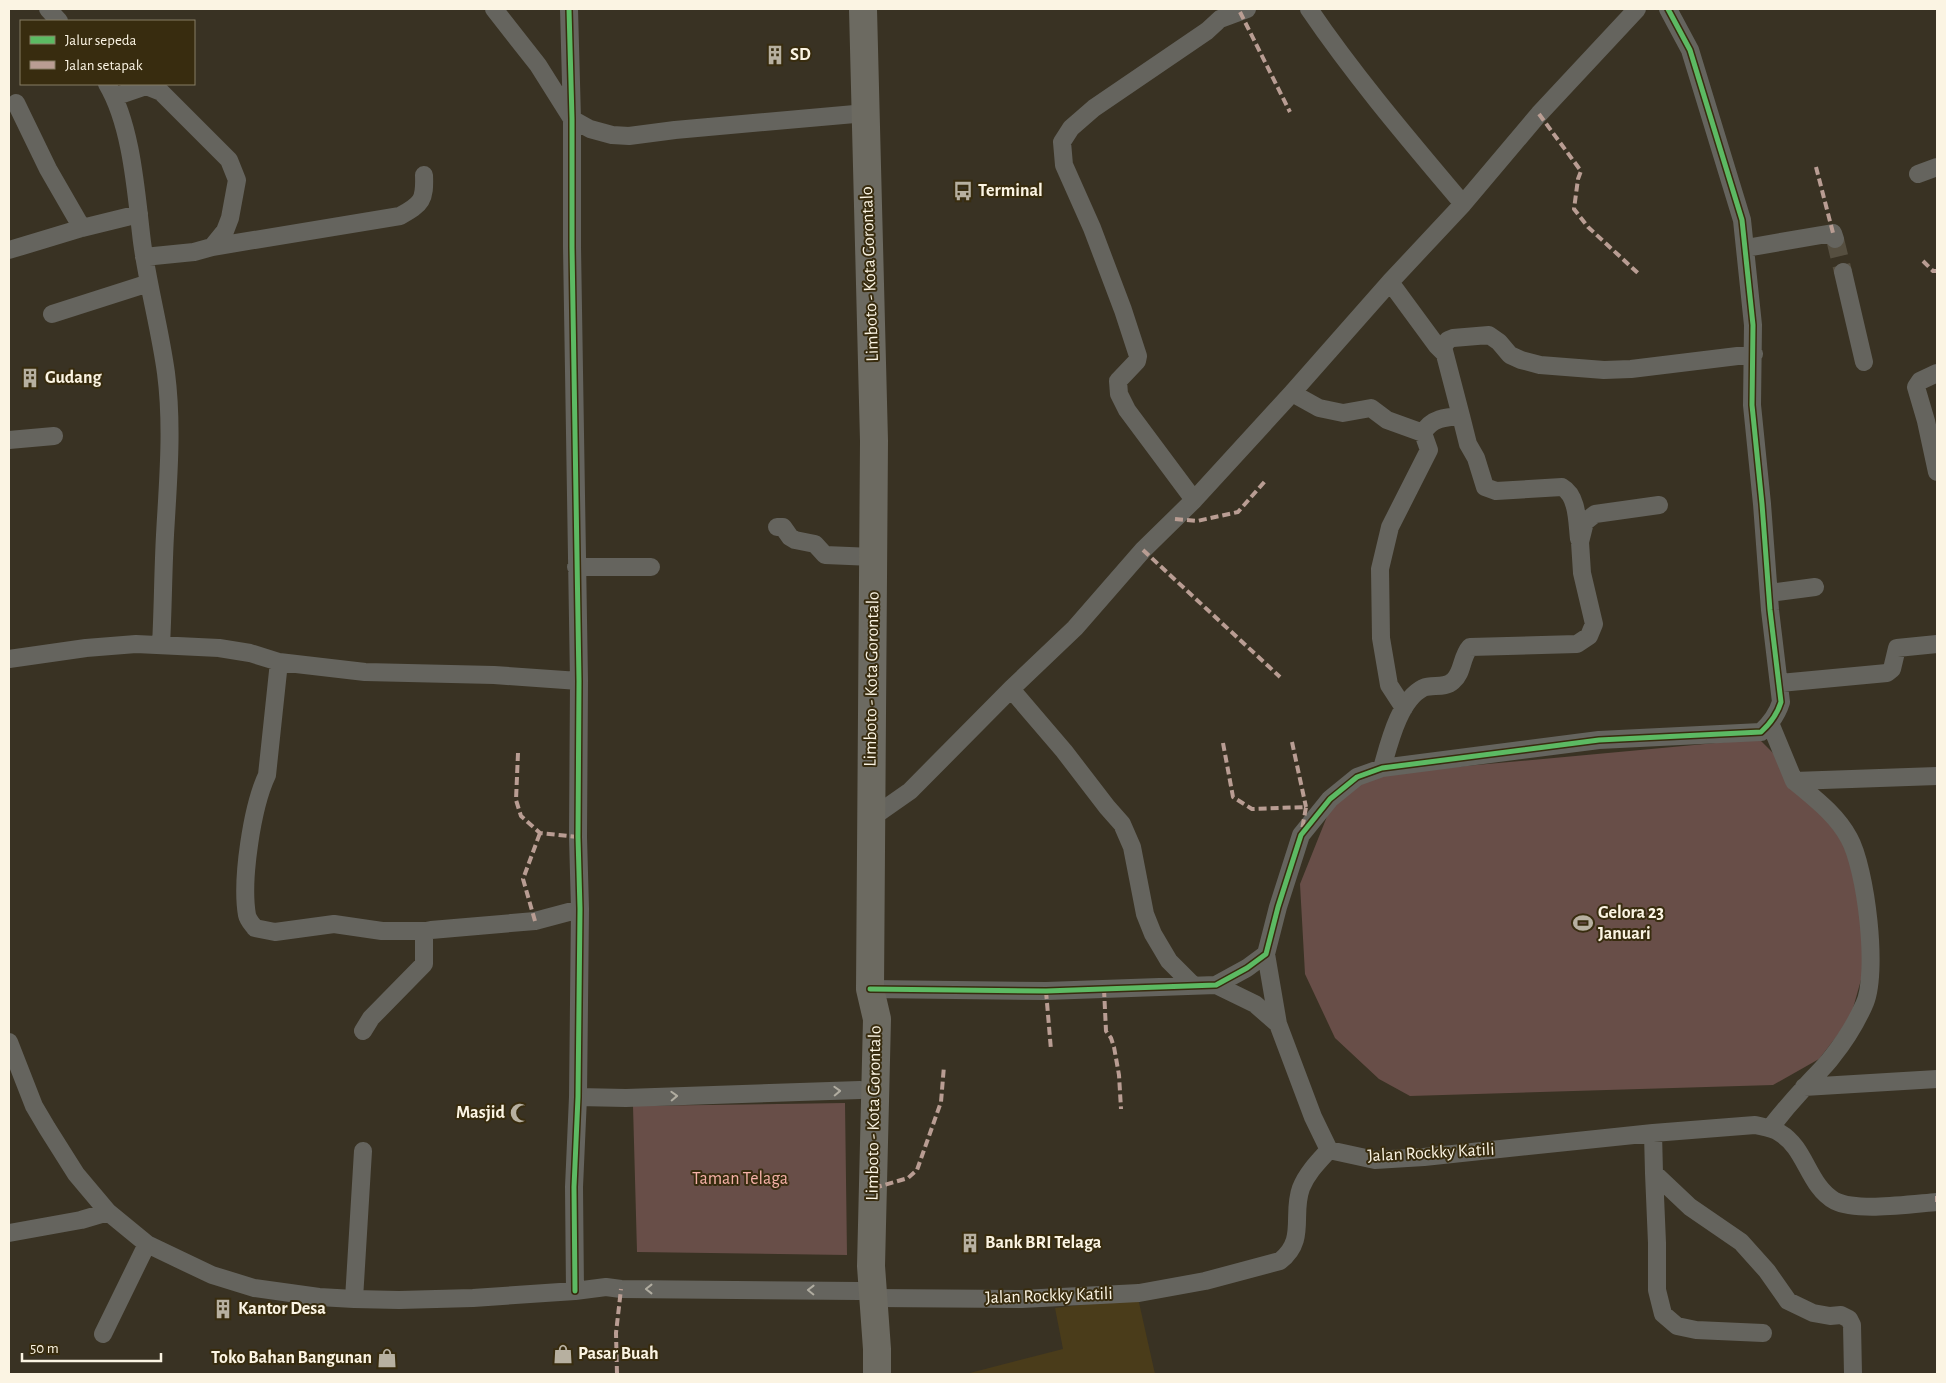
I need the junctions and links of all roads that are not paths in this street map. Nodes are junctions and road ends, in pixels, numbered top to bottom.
1 (48, 9) edge
2 (494, 9) edge
3 (569, 9) edge
4 (863, 9) edge
5 (1247, 9) edge
6 (1310, 9) edge
7 (1637, 9) edge
8 (1668, 9) edge
9 (1217, 14) edge
10 (58, 20) edge
11 (111, 90) edge
12 (16, 103) dead end
13 (866, 113) junction
14 (572, 119) junction
15 (1937, 167) edge
16 (1918, 174) dead end
17 (424, 175) dead end
18 (1463, 204) junction
19 (139, 214) junction
20 (82, 228) junction
21 (1835, 239) dead end
22 (212, 247) junction
23 (1746, 248) junction
24 (9, 250) edge
25 (144, 257) junction
26 (1843, 272) tunnel mouth
27 (149, 282) junction
28 (1390, 282) junction
29 (52, 314) dead end
30 (1444, 353) junction
31 (1754, 354) junction
32 (1864, 362) dead end
33 (1937, 373) edge
34 (1292, 393) junction
35 (1461, 416) junction
36 (1423, 433) junction
37 (54, 436) dead end
38 (9, 440) edge
39 (1937, 472) edge
40 (1194, 500) junction
41 (1659, 506) dead end
42 (777, 527) dead end
43 (1580, 542) junction
44 (873, 557) junction
45 (576, 567) junction
46 (651, 567) dead end
47 (1815, 587) dead end
48 (1769, 593) junction
49 (1937, 644) edge
50 (161, 645) junction
51 (9, 659) edge
52 (279, 662) junction
53 (579, 681) junction
54 (1780, 683) junction
55 (1011, 689) junction
56 (1404, 708) junction
57 (1770, 723) junction
58 (1382, 768) junction
59 (1937, 776) edge
60 (1794, 781) junction
61 (870, 820) junction
62 (580, 909) junction
63 (426, 932) junction
64 (1266, 954) junction
65 (1216, 985) junction
66 (1194, 986) junction
67 (870, 989) junction
68 (1278, 1024) junction
69 (363, 1031) dead end
70 (9, 1042) edge
71 (1937, 1079) edge
72 (1804, 1087) junction
73 (860, 1090) junction
74 (578, 1097) junction
75 (1770, 1128) junction
76 (1653, 1133) junction
77 (1329, 1150) junction
78 (363, 1151) dead end
79 (1654, 1173) junction
80 (1937, 1202) edge
81 (108, 1212) junction
82 (9, 1233) edge
83 (147, 1244) junction
84 (575, 1291) junction
85 (867, 1294) junction
86 (354, 1300) junction
87 (1764, 1333) dead end
88 (103, 1334) dead end
89 (871, 1355) edge
90 (860, 1374) edge
91 (1853, 1374) edge

1 - 10 street
2 - 14 street
3 - 14 street
4 - 13 highway, Limboto - Kota Gorontalo
5 - 9 street
6 - 18 street
7 - 18 street
8 - 23 street
9 - 40 street
11 - 19 street
11 - 22 street
12 - 20 street
13 - 14 street
13 - 44 highway, Limboto - Kota Gorontalo
14 - 45 street
15 - 16 street
17 - 22 street
18 - 28 street
19 - 20 street
19 - 25 street
20 - 24 street
21 - 23 street
22 - 25 street
23 - 31 street
25 - 27 street
26 - 32 street
27 - 29 street
27 - 50 street
28 - 30 street
28 - 34 street
30 - 31 street
30 - 35 street
31 - 48 street
33 - 39 street
34 - 36 street
34 - 40 street
35 - 36 street
35 - 43 street
36 - 56 street
37 - 38 street
40 - 55 street
41 - 43 street
42 - 44 street
43 - 56 street
44 - 61 highway, Limboto - Kota Gorontalo
45 - 46 street
45 - 53 street
47 - 48 street
48 - 54 street
49 - 54 street
50 - 51 street
50 - 52 street
52 - 53 street
52 - 63 street
53 - 62 street
54 - 57 street
55 - 61 street
55 - 66 street
56 - 58 street
57 - 58 street
57 - 60 street
58 - 64 street
59 - 60 street
60 - 72 street
61 - 67 highway, Limboto - Kota Gorontalo
62 - 63 street
62 - 74 street
63 - 69 street
64 - 65 street
64 - 68 street
65 - 66 street
65 - 68 street
66 - 67 street
67 - 73 highway
67 - 85 highway, Limboto - Kota Gorontalo
68 - 77 street
70 - 81 street, Jalan Rockky Katili
71 - 72 street
72 - 75 street
74 -> 73 street
73 - 85 highway
74 - 84 street
75 - 76 street, Jalan Rockky Katili
75 - 80 street
76 - 77 street, Jalan Rockky Katili
76 - 79 street
77 - 85 street, Jalan Rockky Katili
78 - 86 street
79 - 87 street
79 - 91 street
81 - 82 street
81 - 83 street, Jalan Rockky Katili
83 - 86 street, Jalan Rockky Katili
83 - 88 street
85 -> 84 street, Jalan Rockky Katili
84 - 86 street, Jalan Rockky Katili
85 - 89 highway
89 - 90 highway

